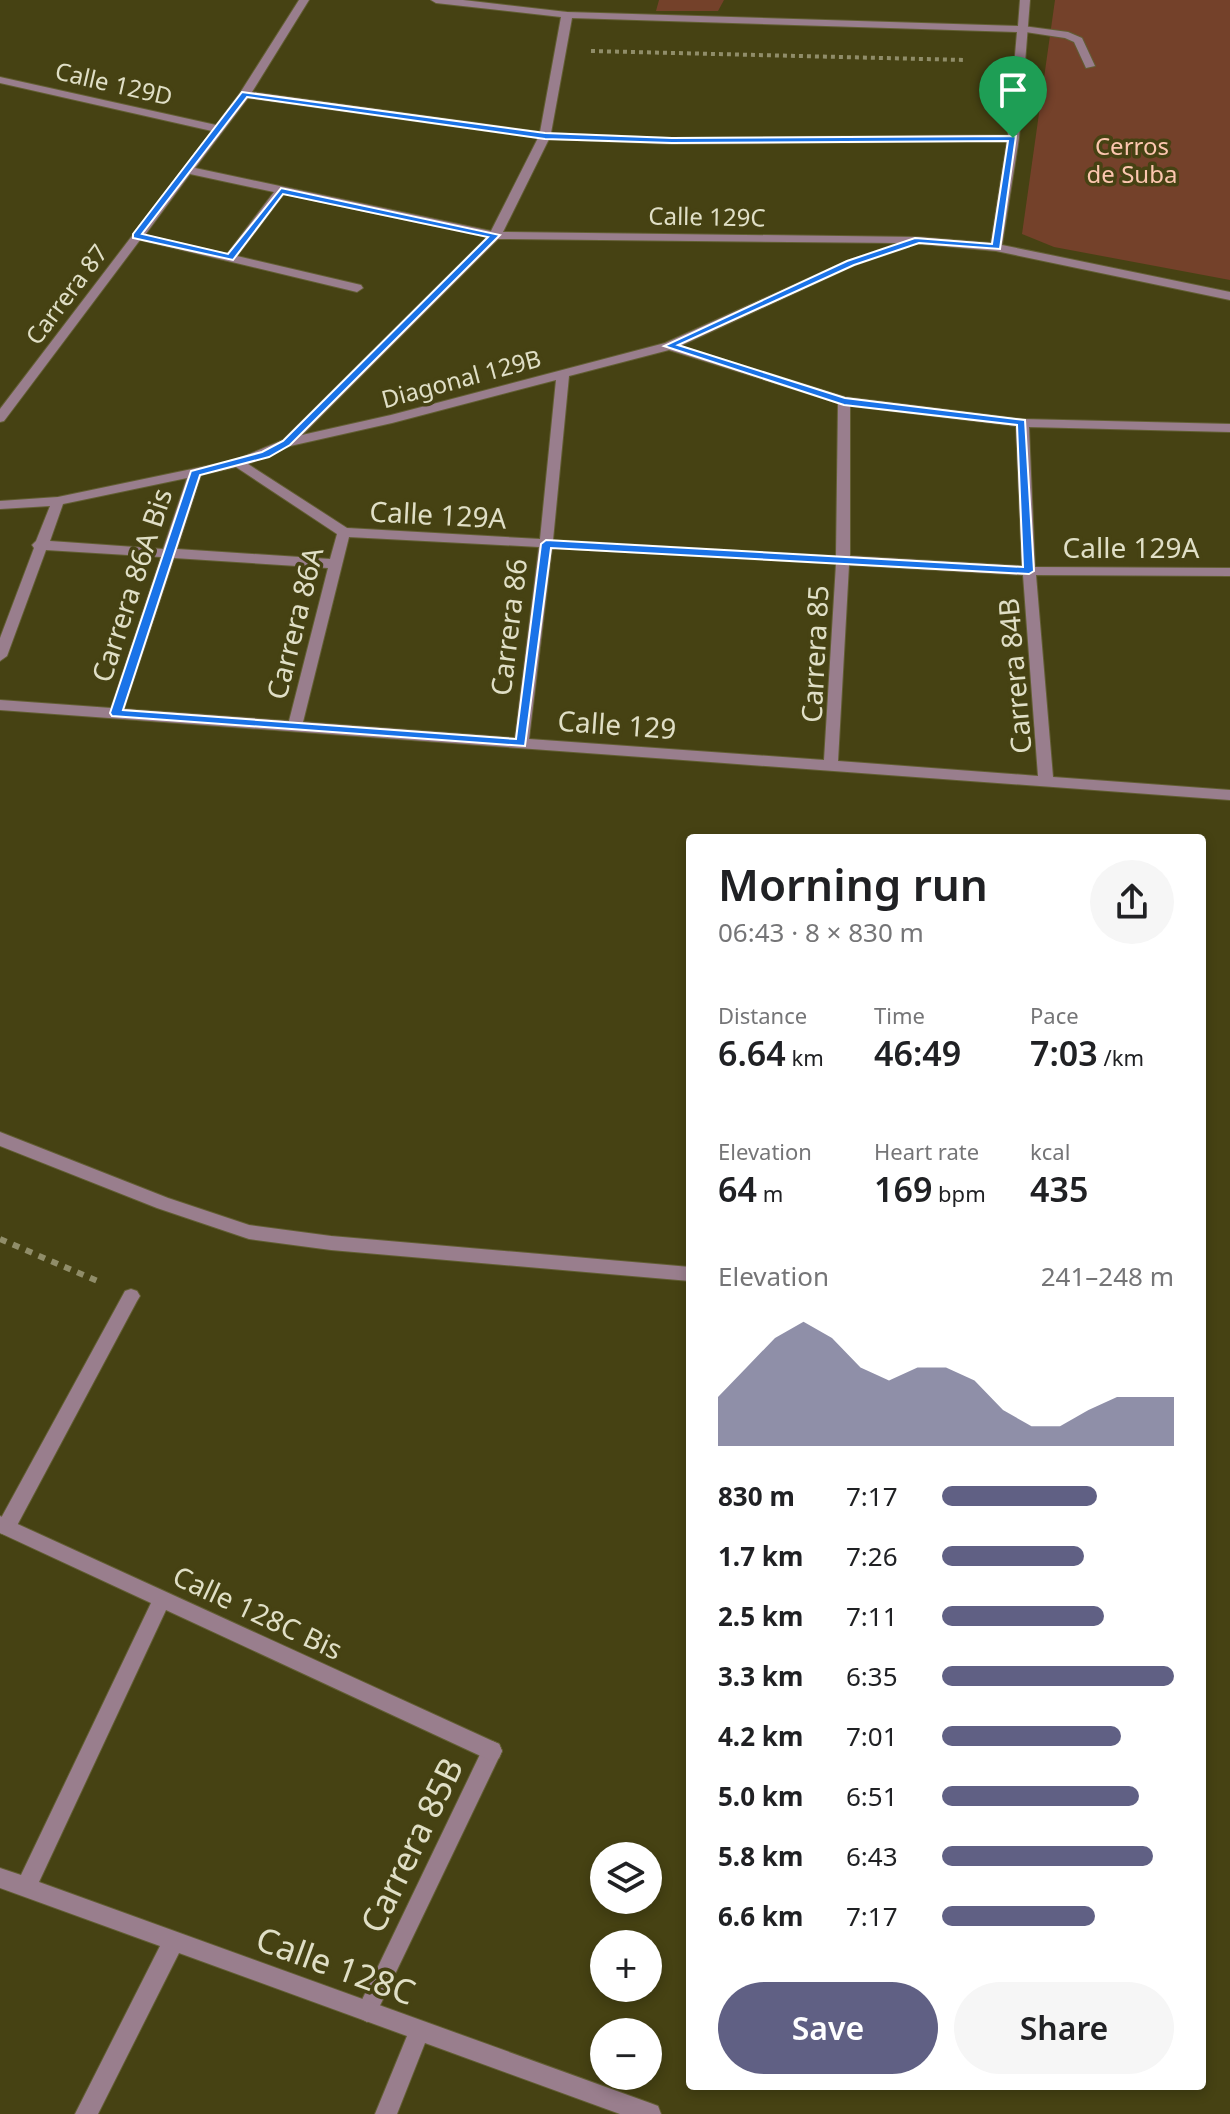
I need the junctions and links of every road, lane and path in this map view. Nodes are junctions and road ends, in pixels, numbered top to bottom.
1 (304, 0) edge
2 (436, 0) edge
3 (1025, 0) edge
4 (567, 15) junction
5 (1023, 29) junction
6 (562, 50) junction
7 (1022, 62) junction
8 (1090, 66) dead end
9 (0, 80) edge
10 (245, 94) junction
11 (219, 129) junction
12 (545, 136) junction
13 (1013, 138) junction
14 (186, 170) junction
15 (281, 191) junction
16 (495, 235) junction
17 (136, 236) junction
18 (918, 240) junction
19 (996, 247) junction
20 (230, 258) junction
21 (357, 288) dead end
22 (1230, 296) edge
23 (669, 346) junction
24 (563, 374) junction
25 (844, 401) junction
26 (0, 418) edge
27 (1022, 423) junction
28 (1230, 428) edge
29 (286, 443) junction
30 (238, 463) junction
31 (195, 473) junction
32 (58, 501) junction
33 (0, 505) edge
34 (344, 532) junction
35 (546, 544) junction
36 (39, 545) junction
37 (169, 553) junction
38 (843, 561) junction
39 (337, 564) junction
40 (1029, 571) junction
41 (1230, 572) edge
42 (0, 656) edge
43 (0, 705) edge
44 (116, 713) junction
45 (295, 726) junction
46 (521, 743) junction
47 (831, 766) junction
48 (1046, 782) junction
49 (1230, 795) edge
50 (0, 1139) edge
51 (0, 1239) edge
52 (686, 1274) edge
53 (131, 1296) joint
54 (3, 1526) edge
55 (162, 1599) junction
56 (492, 1751) joint
57 (0, 1878) edge
58 (26, 1887) junction
59 (174, 1941) junction
60 (367, 2011) junction
61 (420, 2030) junction
62 (86, 2114) edge
63 (386, 2114) edge
64 (650, 2114) edge

1 - 10 street, Carrera 87
2 - 4 street
3 - 5 street
4 - 5 street
4 - 6 street
5 - 7 street
5 - 8 street
6 - 7 path
6 - 12 street
7 - 13 street
9 - 11 street, Calle 129D
10 - 11 street, Carrera 87
10 - 12 street
11 - 14 street, Carrera 87
12 - 13 street
12 - 16 street
13 - 19 street
14 - 15 street, Calle 129C
14 - 17 street, Carrera 87
15 - 16 street, Calle 129C
15 - 20 street
16 - 18 street, Calle 129C
16 - 29 street
17 - 20 street
17 - 26 street, Carrera 87
18 - 19 street, Calle 129C
18 - 23 street, Diagonal 129B
19 - 22 street, Calle 129C
20 - 21 street
23 - 24 street, Diagonal 129B
23 - 25 street
24 - 29 street, Diagonal 129B
24 - 35 street, Carrera 86
25 - 27 street
25 - 38 street, Carrera 85
27 - 28 street
27 - 40 street, Carrera 84B
29 - 30 street, Diagonal 129B
30 - 31 street, Diagonal 129B
30 - 34 street, Calle 129A
31 - 32 street, Diagonal 129B
31 - 37 street, Carrera 86A Bis
32 - 33 street, Diagonal 129B
32 - 36 street
34 - 35 street, Calle 129A
34 - 39 street, Carrera 86A
35 - 38 street, Calle 129A
35 - 46 street, Carrera 86
36 - 37 street
36 - 42 street
37 - 39 street
37 - 44 street, Carrera 86A Bis
38 - 40 street, Calle 129A
38 - 47 street, Carrera 85
39 - 45 street, Carrera 86A
40 - 41 street, Calle 129A
40 - 48 street, Carrera 84B
43 - 44 street, Calle 129
44 - 45 street, Calle 129
45 - 46 street, Calle 129
46 - 47 street, Calle 129
47 - 48 street, Calle 129
48 - 49 street, Calle 129
50 - 52 street
51 - 53 path
53 - 54 street
54 - 55 street, Calle 128C Bis
55 - 56 street, Calle 128C Bis
55 - 58 street
56 - 60 street, Carrera 85B
57 - 58 street, Calle 128C
58 - 59 street, Calle 128C
59 - 60 street, Calle 128C
59 - 62 street
60 - 61 street, Calle 128C
61 - 63 street
61 - 64 street, Calle 128C

